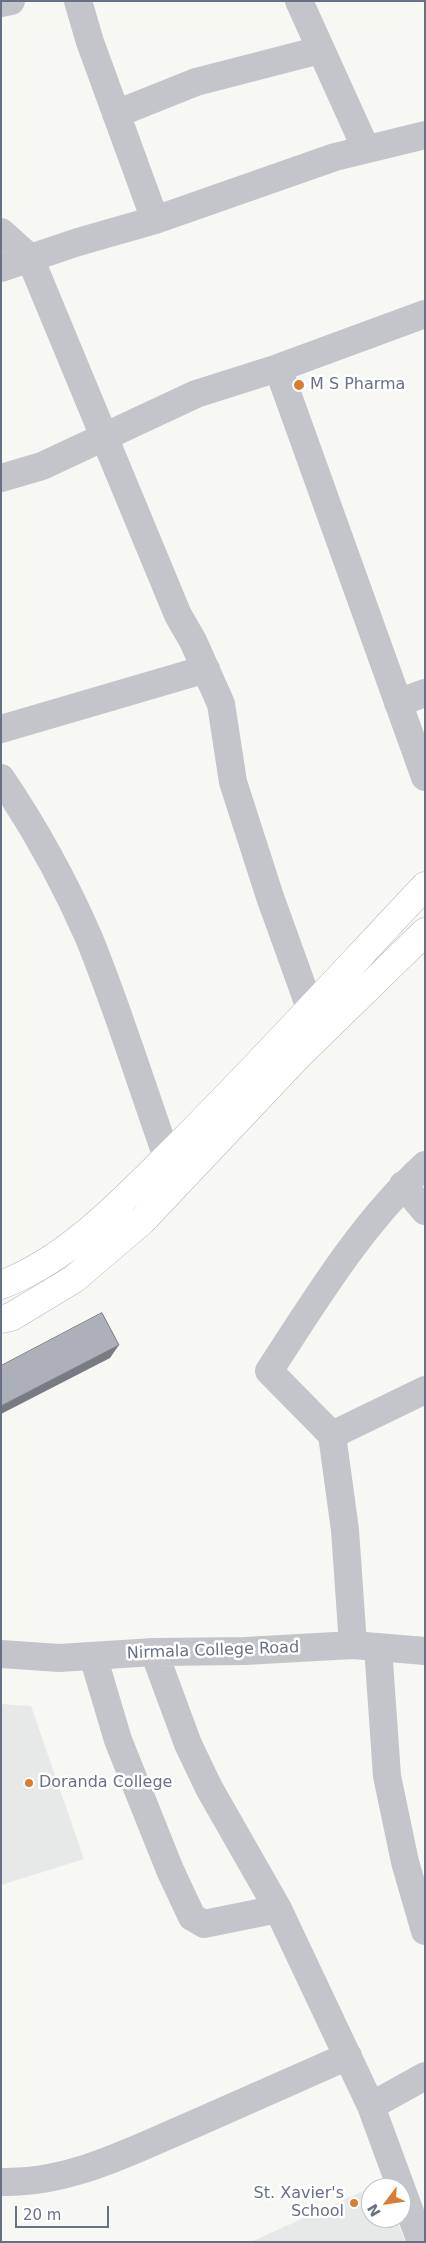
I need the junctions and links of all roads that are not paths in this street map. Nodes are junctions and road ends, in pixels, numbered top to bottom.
1 (11, 1) edge
2 (78, 1) edge
3 (299, 1) edge
4 (1, 3) edge
5 (320, 50) junction
6 (116, 114) junction
7 (425, 135) edge
8 (366, 150) junction
9 (155, 220) junction
10 (1, 232) edge
11 (30, 258) junction
12 (1, 268) edge
13 (425, 314) edge
14 (278, 368) junction
15 (104, 435) junction
16 (1, 478) edge
17 (206, 669) junction
18 (425, 693) edge
19 (398, 702) junction
20 (1, 730) edge
21 (425, 777) edge
22 (1, 778) edge
23 (425, 886) edge
24 (425, 932) edge
25 (310, 1008) junction
26 (166, 1157) junction
27 (425, 1165) edge
28 (403, 1186) junction
29 (425, 1211) edge
30 (1, 1285) edge
31 (6, 1318) edge
32 (425, 1390) edge
33 (332, 1435) junction
34 (366, 1646) junction
35 (154, 1652) junction
36 (425, 1652) edge
37 (1, 1654) edge
38 (93, 1656) junction
39 (278, 1909) junction
40 (425, 1931) edge
41 (348, 2056) junction
42 (425, 2076) edge
43 (371, 2106) junction
44 (1, 2182) edge
45 (421, 2242) edge

1 - 4 street
2 - 6 street
3 - 5 street
5 - 6 street
5 - 8 street
6 - 9 street
7 - 8 street
8 - 9 street
9 - 11 street
10 - 11 street
11 - 12 street
11 - 15 street
13 - 14 street
14 - 15 street
14 - 19 street
15 - 16 street
15 - 17 street
17 - 20 street
17 - 25 street
18 - 19 street
19 - 21 street
22 - 26 street
23 - 25 main road
24 - 31 main road
25 - 26 main road
26 - 30 main road
27 - 28 street
28 - 29 street
28 - 33 street
32 - 33 street
33 - 34 street
34 - 35 street, Nirmala College Road
34 - 36 street, Nirmala College Road
34 - 40 street
35 - 38 street, Nirmala College Road
35 - 39 street
37 - 38 street, Nirmala College Road
38 - 39 street
39 - 41 street
41 - 43 street
41 - 44 street
42 - 43 street
43 - 45 street

